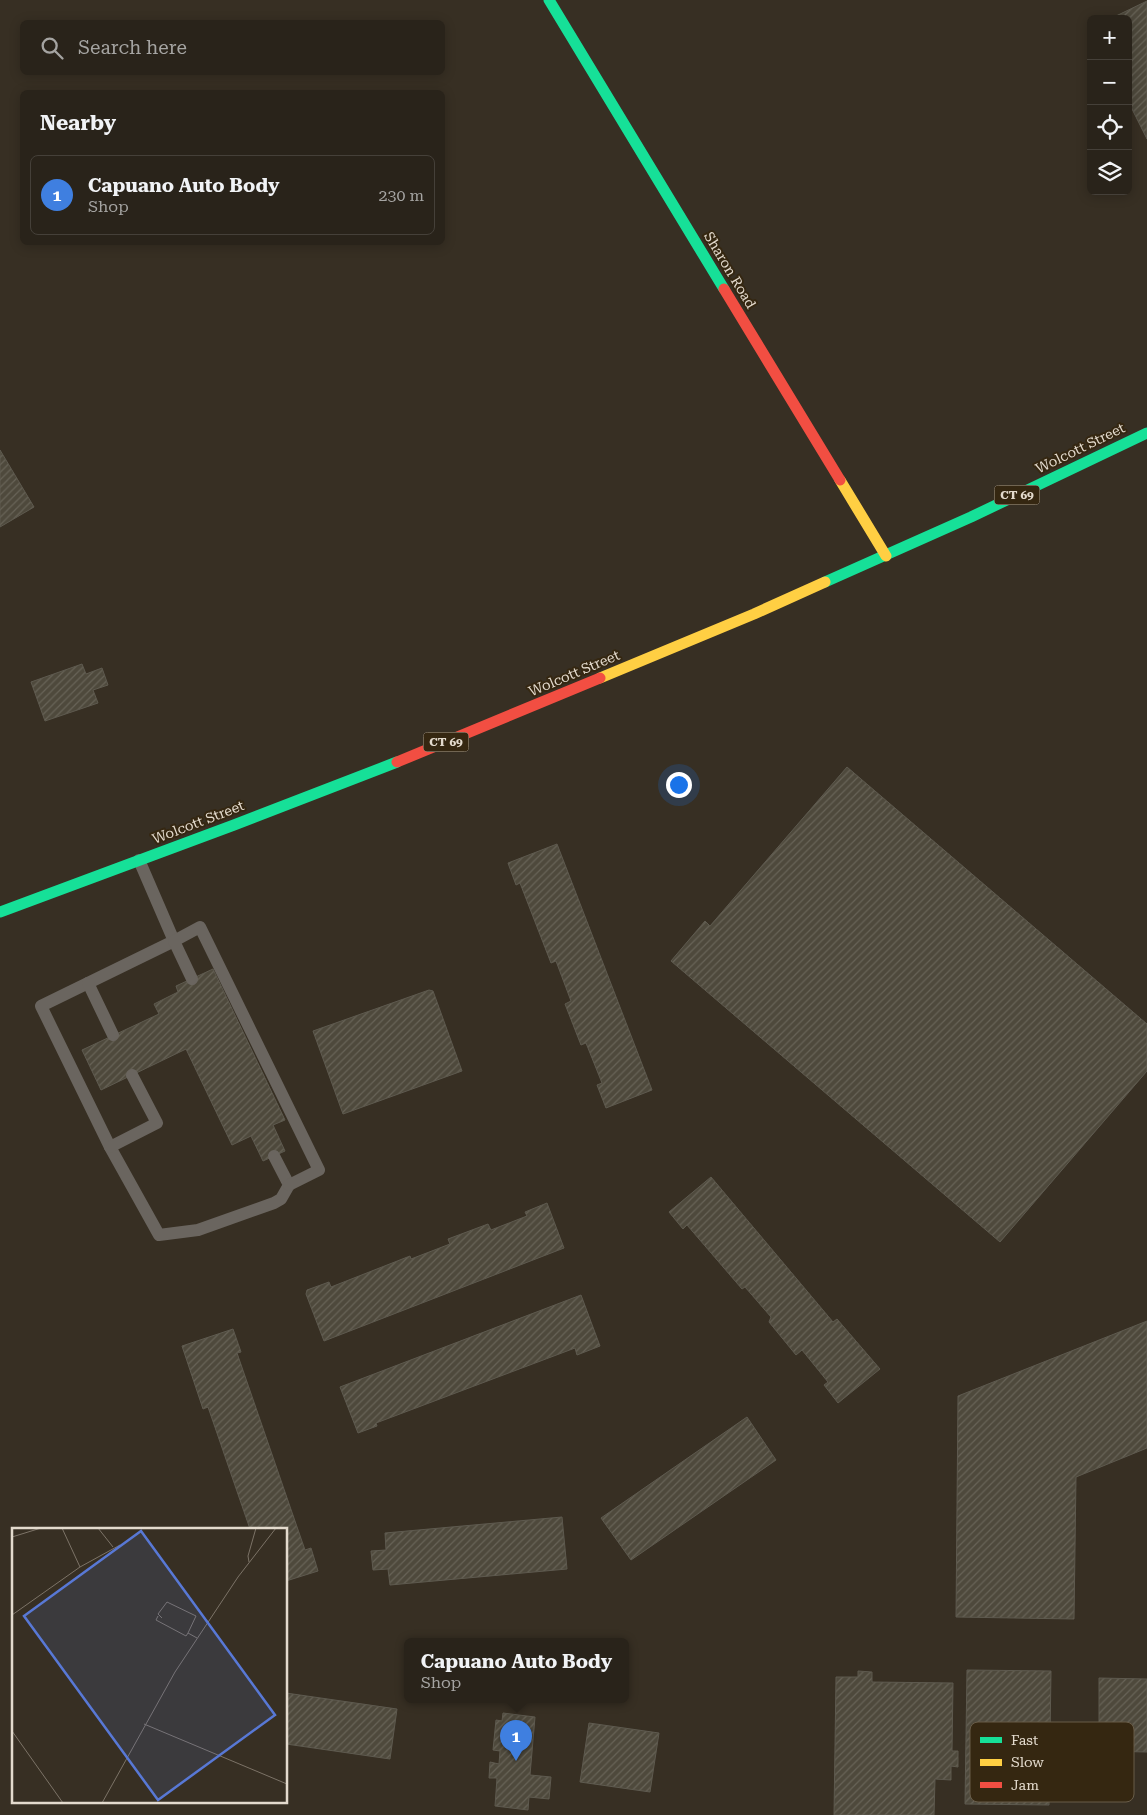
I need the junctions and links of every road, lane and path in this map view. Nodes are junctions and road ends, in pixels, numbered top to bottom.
1 (548, 0) edge
2 (1147, 433) edge
3 (886, 556) junction
4 (139, 860) junction
5 (0, 912) edge
6 (174, 941) junction
7 (192, 978) dead end
8 (88, 983) junction
9 (113, 1035) dead end
10 (132, 1075) dead end
11 (110, 1147) junction
12 (274, 1156) dead end
13 (289, 1185) junction

1 - 3 main road, Sharon Road
2 - 3 main road, Wolcott Street / CT 69
3 - 4 main road, Wolcott Street / CT 69
4 - 5 main road, Wolcott Street / CT 69
4 - 6 lane
6 - 7 lane
6 - 8 lane
6 - 13 lane
8 - 9 lane
8 - 11 lane
10 - 11 lane
11 - 13 lane
12 - 13 lane

